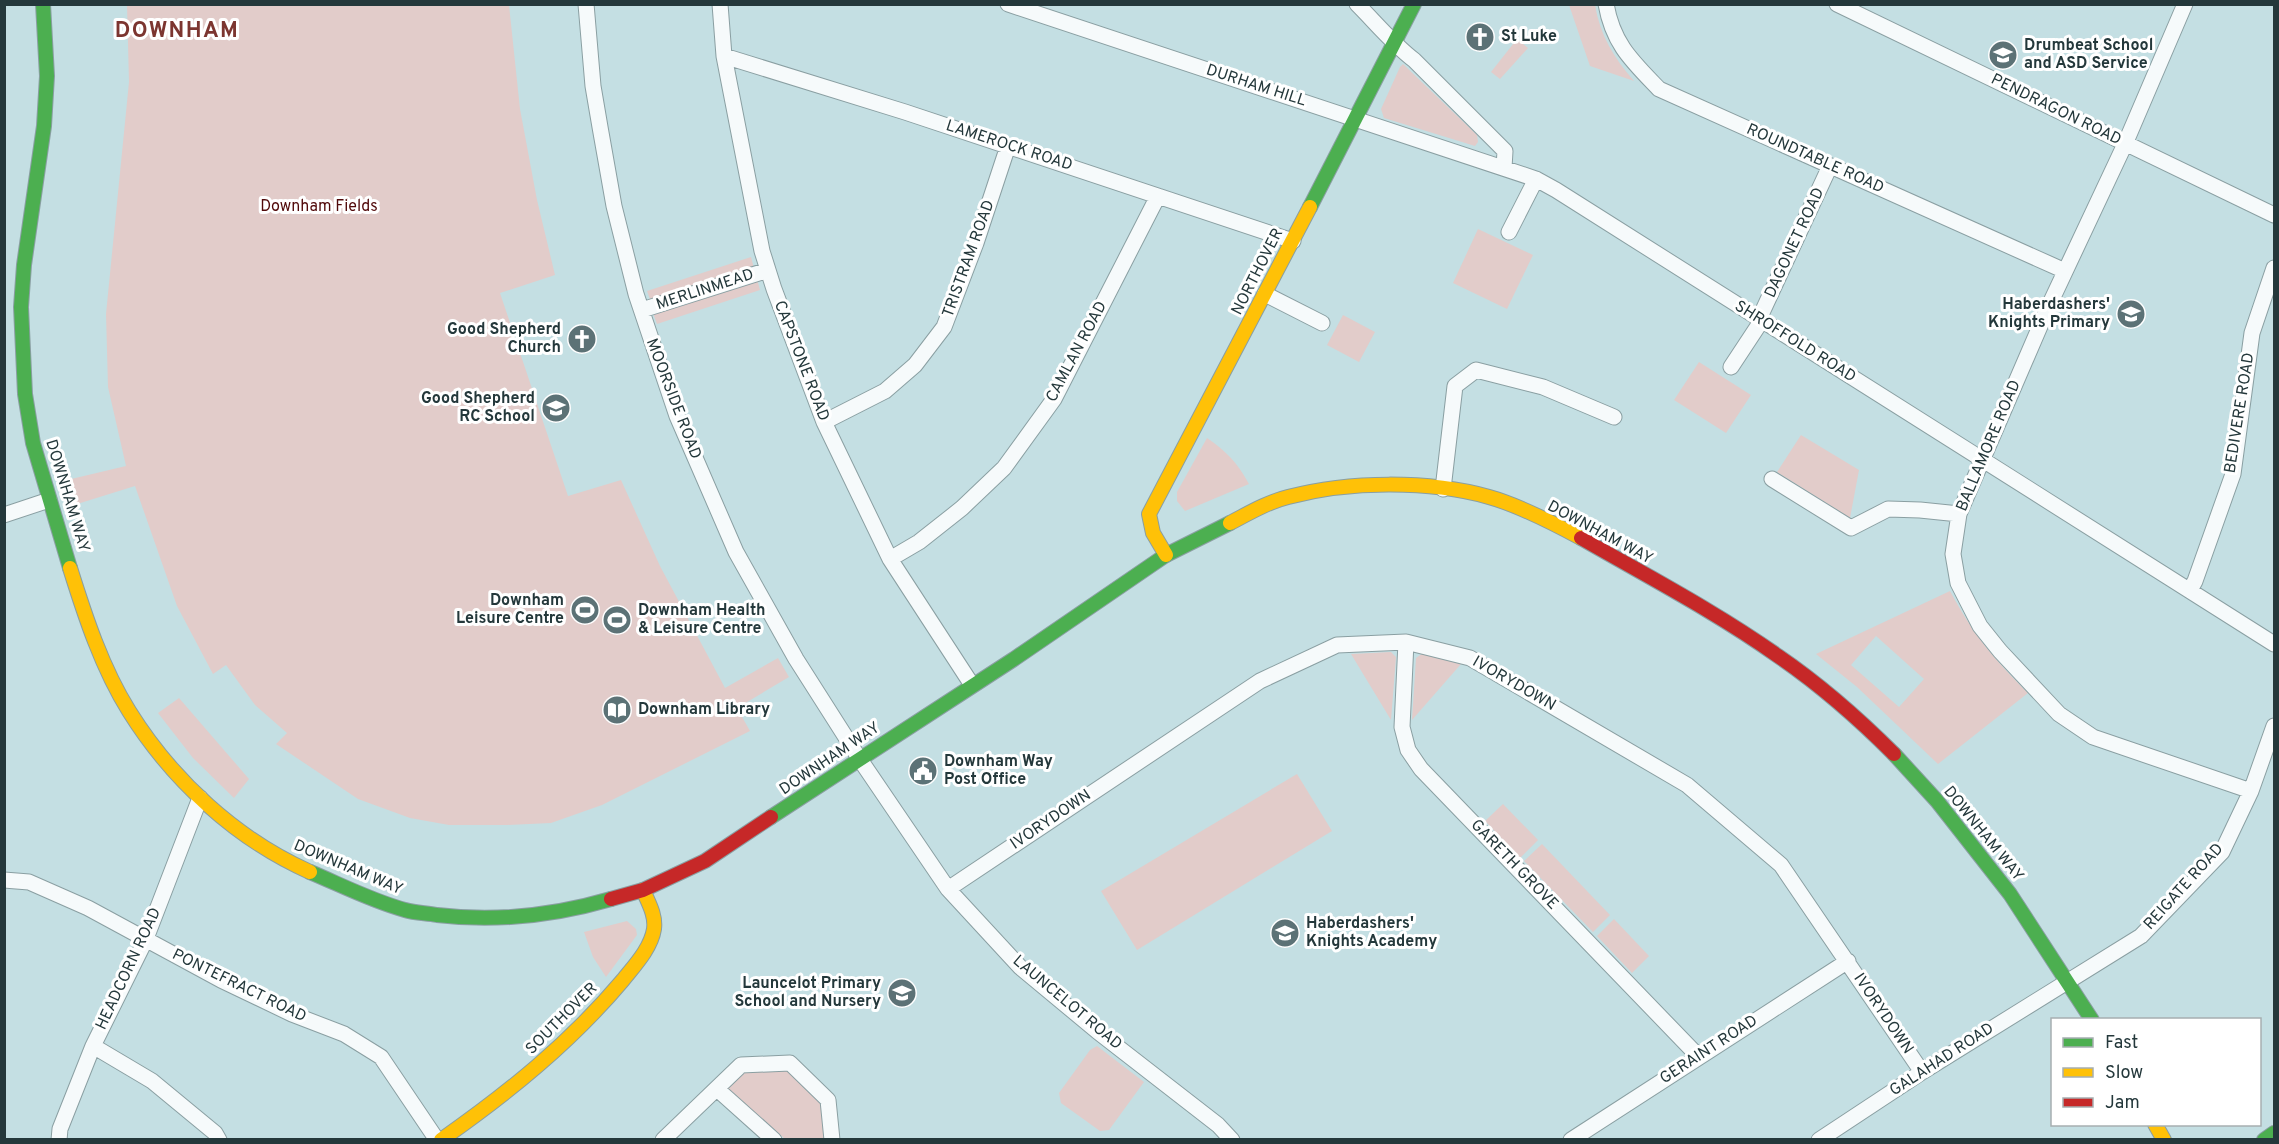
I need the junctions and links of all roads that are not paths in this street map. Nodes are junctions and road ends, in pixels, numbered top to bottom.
1 (43, 4) edge
2 (586, 4) edge
3 (720, 4) edge
4 (1008, 4) edge
5 (1357, 4) edge
6 (1414, 4) edge
7 (1606, 4) edge
8 (1837, 4) edge
9 (2186, 4) edge
10 (1395, 43) junction
11 (724, 56) junction
12 (1356, 119) junction
13 (2125, 144) junction
14 (1008, 146) junction
15 (1830, 166) junction
16 (1504, 168) junction
17 (1536, 179) junction
18 (1158, 196) junction
19 (2274, 215) edge
20 (1509, 232) dead end
21 (1293, 241) junction
22 (2274, 268) edge
23 (768, 270) junction
24 (2065, 271) junction
25 (1265, 294) junction
26 (642, 310) junction
27 (1761, 320) junction
28 (1322, 323) dead end
29 (1731, 367) dead end
30 (1614, 417) dead end
31 (824, 422) junction
32 (1983, 461) junction
33 (1772, 479) dead end
34 (1443, 489) junction
35 (49, 500) junction
36 (1959, 514) junction
37 (4, 515) edge
38 (1166, 555) junction
39 (890, 559) junction
40 (2190, 590) junction
41 (1406, 642) junction
42 (2274, 644) edge
43 (972, 685) junction
44 (2274, 726) edge
45 (859, 758) junction
46 (2252, 791) junction
47 (200, 798) junction
48 (4, 880) edge
49 (948, 889) junction
50 (643, 890) junction
51 (145, 941) junction
52 (1848, 961) junction
53 (2067, 981) junction
54 (2091, 1018) edge
55 (93, 1046) junction
56 (1699, 1057) junction
57 (1922, 1072) junction
58 (717, 1089) junction
59 (2156, 1126) edge
60 (2274, 1133) edge
61 (59, 1140) edge
62 (219, 1140) edge
63 (439, 1140) edge
64 (663, 1140) edge
65 (774, 1140) edge
66 (832, 1140) edge
67 (1232, 1140) edge
68 (1571, 1140) edge
69 (1819, 1140) edge
70 (2164, 1140) edge
71 (2264, 1140) edge

1 - 35 street, DOWNHAM WAY
2 - 26 street, MOORSIDE ROAD
3 - 11 street, CAPSTONE ROAD
4 - 12 street, DURHAM HILL
5 - 10 street
6 - 10 street, NORTHOVER
7 - 15 street, ROUNDTABLE ROAD
8 - 13 street, PENDRAGON ROAD
9 - 13 street, BALLAMORE ROAD
10 - 12 street, NORTHOVER
10 - 16 street
11 - 14 street, LAMEROCK ROAD
11 - 23 street, CAPSTONE ROAD
12 - 16 street, DURHAM HILL
12 - 21 street, NORTHOVER
13 - 19 street, PENDRAGON ROAD
13 - 24 street, BALLAMORE ROAD
14 - 18 street, LAMEROCK ROAD
14 - 31 street, TRISTRAM ROAD
15 - 24 street, ROUNDTABLE ROAD
15 - 27 street, DAGONET ROAD
16 - 17 street, SHROFFOLD ROAD
17 - 20 street
17 - 27 street, SHROFFOLD ROAD
18 - 21 street, LAMEROCK ROAD
18 - 39 street, CAMLAN ROAD
21 - 25 street, NORTHOVER
22 - 40 street, BEDIVERE ROAD
23 - 26 street, MERLINMEAD
23 - 31 street, CAPSTONE ROAD
24 - 32 street, BALLAMORE ROAD
25 - 28 street
25 - 38 street, NORTHOVER
26 - 45 street, MOORSIDE ROAD
27 - 29 street, DAGONET ROAD
27 - 32 street, SHROFFOLD ROAD
30 - 34 street
31 - 39 street, CAPSTONE ROAD
32 - 36 street, BALLAMORE ROAD
32 - 40 street, SHROFFOLD ROAD
33 - 36 street
34 - 38 street, DOWNHAM WAY
34 - 53 street, DOWNHAM WAY
35 - 37 street
35 - 47 street, DOWNHAM WAY
36 - 46 street, BALLAMORE ROAD
38 - 43 street, DOWNHAM WAY
39 - 43 street, CAPSTONE ROAD
40 - 42 street, SHROFFOLD ROAD
41 - 49 street, IVORYDOWN
41 - 52 street, IVORYDOWN
41 - 56 street, GARETH GROVE
43 - 45 street, DOWNHAM WAY
44 - 46 street, REIGATE ROAD
45 - 49 street, LAUNCELOT ROAD
45 - 50 street, DOWNHAM WAY
46 - 53 street, REIGATE ROAD
47 - 50 street, DOWNHAM WAY
47 - 51 street, HEADCORN ROAD
48 - 51 street, PONTEFRACT ROAD
49 - 67 street, LAUNCELOT ROAD
50 - 63 street, SOUTHOVER
51 - 55 street, HEADCORN ROAD
51 - 63 street, PONTEFRACT ROAD
52 - 56 street, GERAINT ROAD
52 - 57 street, IVORYDOWN
53 - 54 street, DOWNHAM WAY
53 - 57 street, GALAHAD ROAD
55 - 61 street, HEADCORN ROAD
55 - 62 street
56 - 68 street, GERAINT ROAD
57 - 69 street, GALAHAD ROAD
58 - 64 street
58 - 65 street
58 - 66 street
59 - 70 street
60 - 71 street

